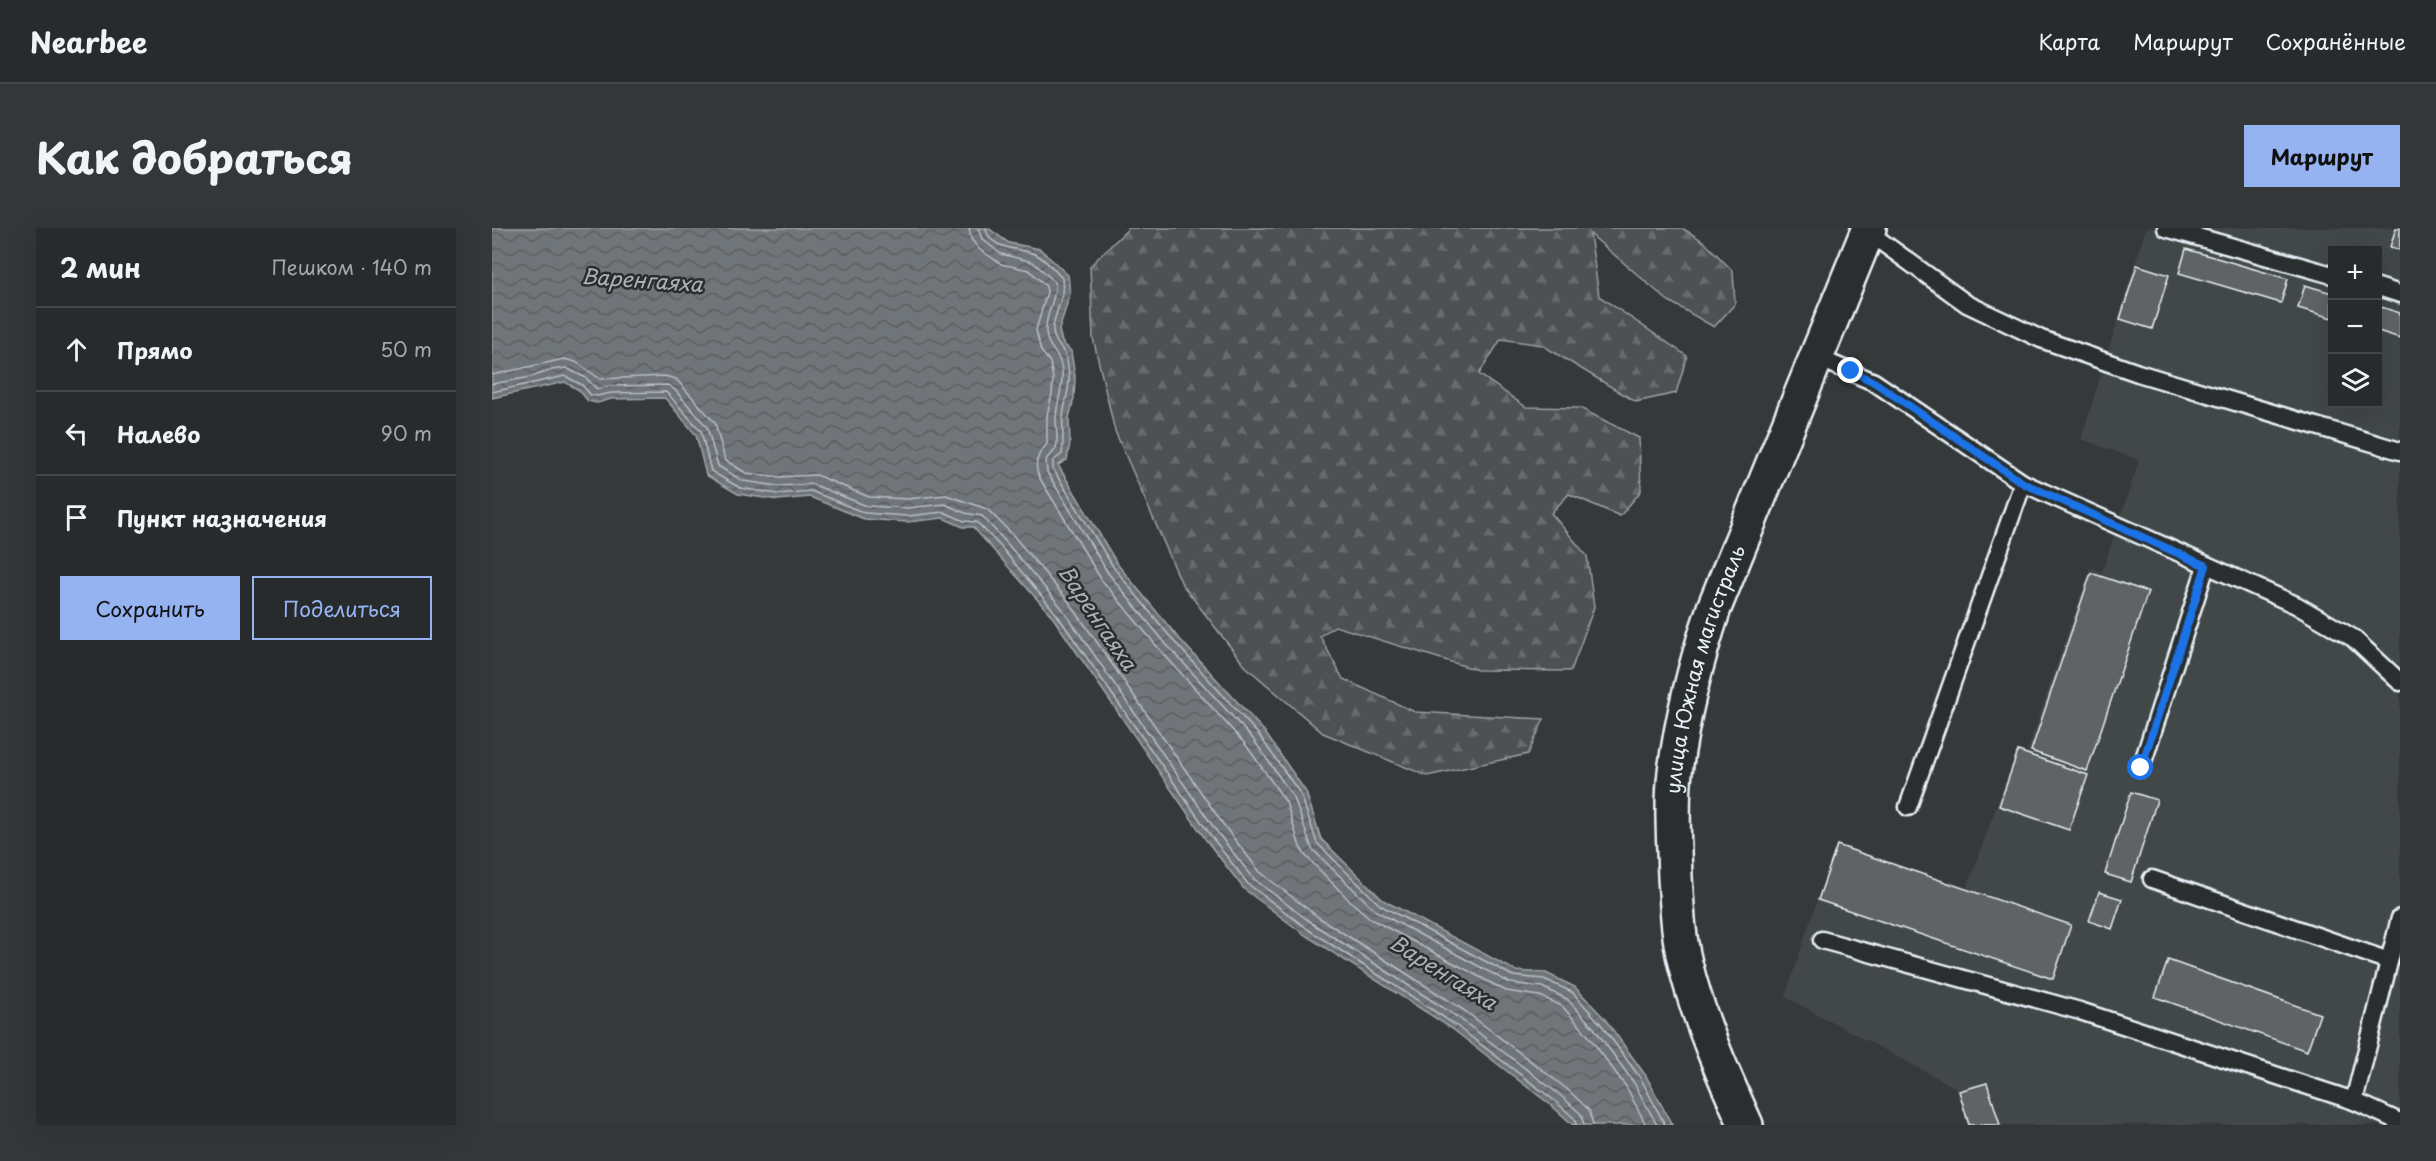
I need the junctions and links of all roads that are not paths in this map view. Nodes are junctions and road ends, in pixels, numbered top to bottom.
1 (2166, 228) edge
2 (1868, 230) edge
3 (2328, 274) edge
4 (2382, 288) edge
5 (2400, 294) edge
6 (1816, 357) junction
7 (2400, 451) edge
8 (2023, 483) junction
9 (2206, 566) junction
10 (2400, 682) edge
11 (2141, 768) dead end
12 (1908, 807) dead end
13 (2152, 879) dead end
14 (2400, 918) edge
15 (1822, 940) dead end
16 (2389, 961) junction
17 (2354, 1101) junction
18 (2400, 1122) edge
19 (1746, 1125) edge

1 - 3 lane
2 - 6 highway, улица Южная магистраль
2 - 7 lane
4 - 5 lane
6 - 8 lane
6 - 19 highway, улица Южная магистраль
8 - 9 lane
8 - 12 lane
9 - 10 lane
9 - 11 lane
13 - 16 lane
14 - 16 lane
15 - 17 lane
16 - 17 lane
17 - 18 lane

